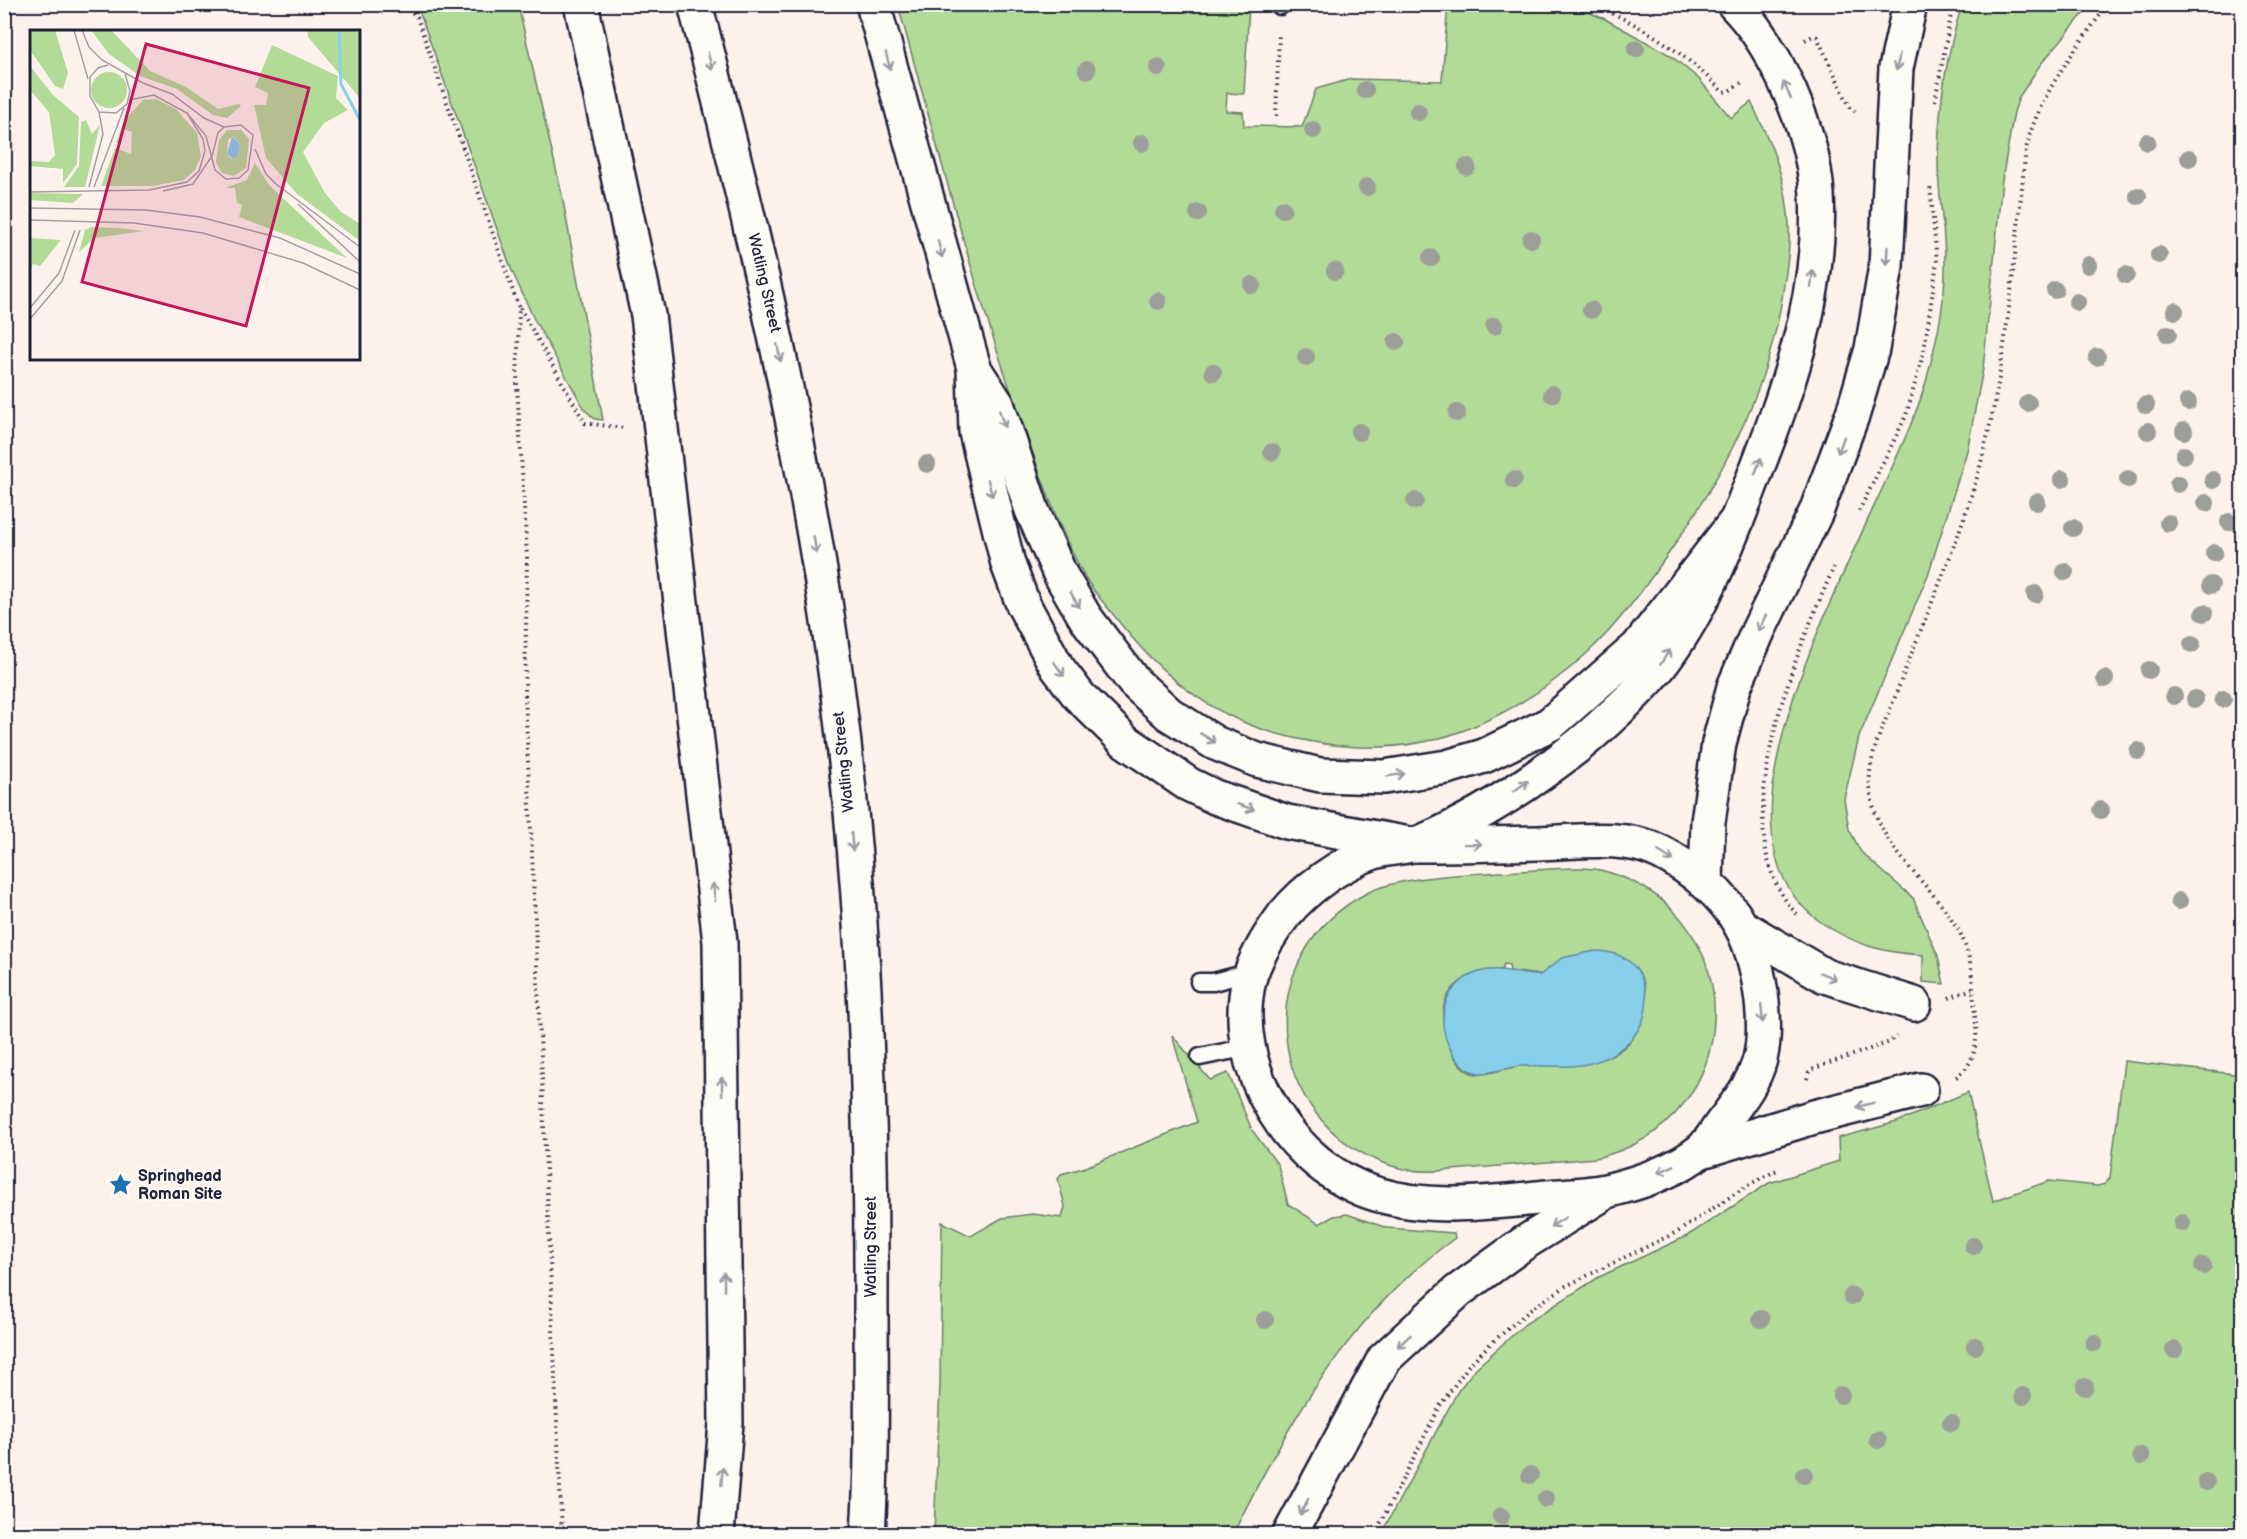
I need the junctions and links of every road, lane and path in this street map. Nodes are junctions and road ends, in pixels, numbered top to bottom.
1 (404, 4) edge
2 (581, 4) edge
3 (695, 4) edge
4 (873, 4) edge
5 (1734, 4) edge
6 (1910, 4) edge
7 (1953, 4) edge
8 (2108, 4) edge
9 (1280, 5) edge
10 (1933, 110) dead end
11 (1276, 116) dead end
12 (519, 308) junction
13 (974, 368) junction
14 (661, 432) junction
15 (1737, 520) junction
16 (1415, 845) junction
17 (1706, 882) junction
18 (1741, 926) junction
19 (1252, 972) junction
20 (1199, 982) dead end
21 (1906, 1015) joint
22 (1249, 1047) junction
23 (1200, 1057) dead end
24 (1808, 1088) dead end
25 (1922, 1090) joint
26 (1702, 1150) junction
27 (1781, 1168) dead end
28 (1607, 1191) junction
29 (562, 1534) edge
30 (717, 1534) edge
31 (868, 1534) edge
32 (1290, 1534) edge
33 (1375, 1534) edge

1 - 12 path
2 - 14 main road
3 -> 31 main road, Watling Street
4 -> 13 main road
15 -> 5 main road
6 -> 17 main road
7 - 10 path
8 - 25 path
9 - 11 path
12 - 14 path
12 - 29 path
13 -> 15 main road
13 -> 16 main road
30 -> 14 main road
16 -> 15 main road
16 -> 17 main road
16 - 19 main road
17 - 18 main road
18 -> 21 main road
18 -> 26 main road
19 - 20 lane
19 - 22 main road
21 - 24 path
22 - 23 lane
22 - 28 main road
25 -> 26 main road
26 -> 28 main road
27 - 33 path
28 -> 32 main road

